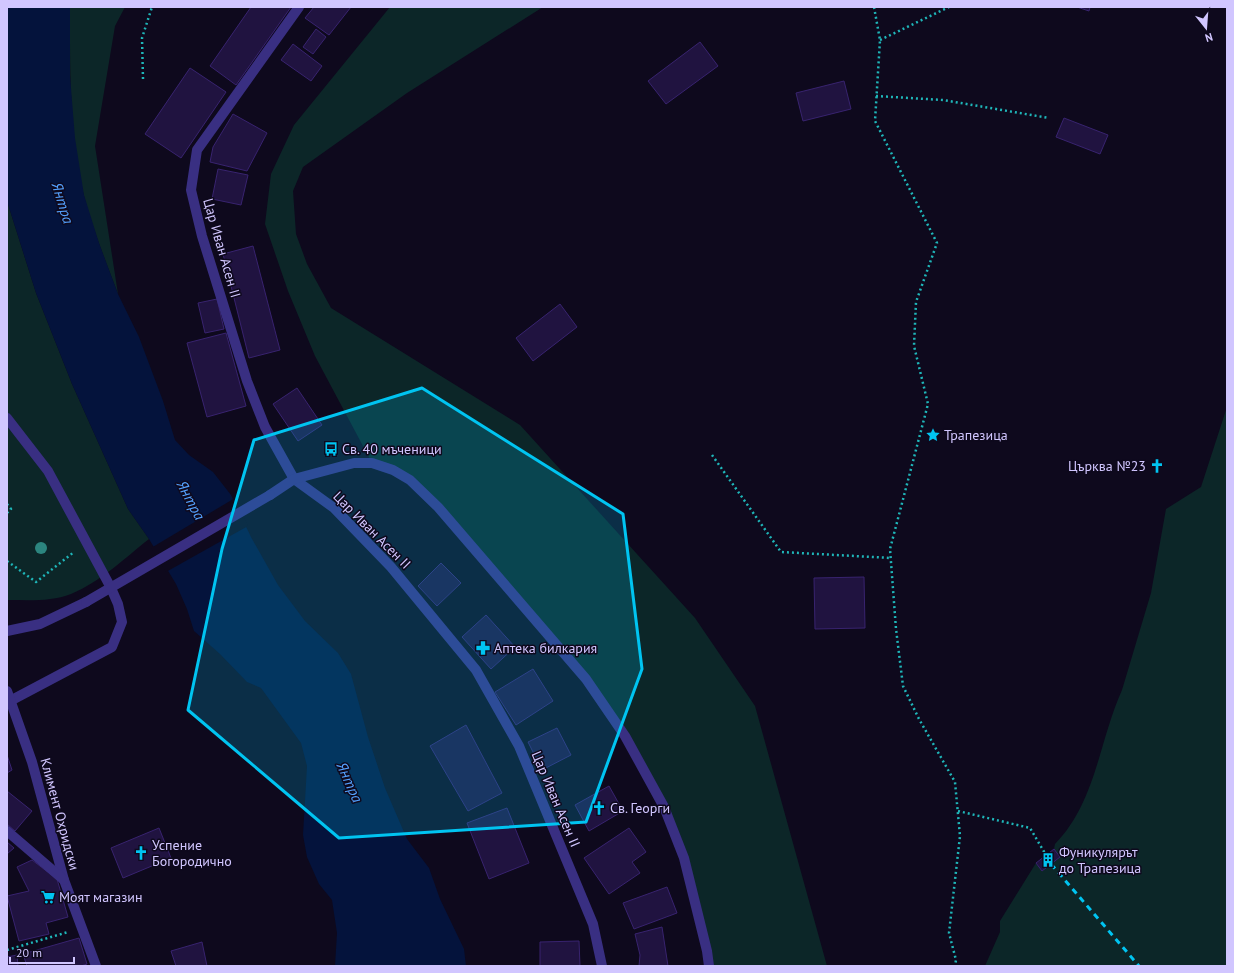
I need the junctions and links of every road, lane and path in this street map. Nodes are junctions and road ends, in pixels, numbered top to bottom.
1 (152, 7) edge
2 (299, 7) edge
3 (874, 7) edge
4 (949, 7) edge
5 (880, 40) junction
6 (143, 79) dead end
7 (876, 96) junction
8 (1049, 118) dead end
9 (7, 418) edge
10 (712, 455) dead end
11 (294, 479) junction
12 (7, 504) edge
13 (7, 513) edge
14 (87, 542) junction
15 (891, 558) junction
16 (7, 561) edge
17 (7, 631) edge
18 (8, 696) edge
19 (958, 811) junction
20 (7, 831) edge
21 (1046, 856) dead end
22 (64, 880) junction
23 (82, 928) junction
24 (7, 950) edge
25 (96, 966) edge
26 (602, 966) edge
27 (709, 966) edge
28 (955, 966) edge

1 - 6 path
2 - 11 street, Цар Иван Асен II
3 - 5 path
4 - 5 path
5 - 7 path
7 - 8 path
7 - 15 path
9 - 14 street
10 - 15 path
11 - 17 street, bridge
11 - 26 street, Цар Иван Асен II
11 - 27 street
12 - 13 path
14 - 16 path
14 - 18 street
15 - 19 path
18 - 22 street, Климент Охридски
19 - 21 path
19 - 28 path
20 - 22 street
22 - 23 street, Климент Охридски
23 - 24 path
23 - 25 street, Климент Охридски

